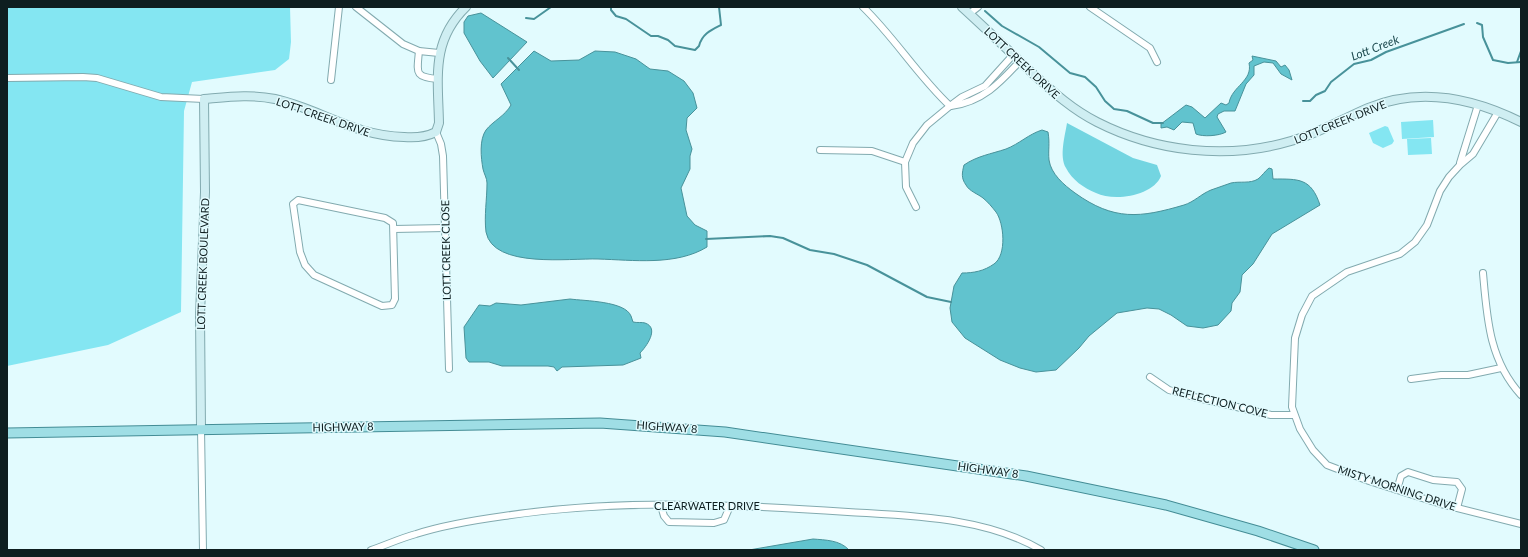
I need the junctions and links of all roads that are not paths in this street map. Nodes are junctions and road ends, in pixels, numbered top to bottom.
1 (339, 7) edge
2 (356, 7) edge
3 (466, 7) edge
4 (863, 7) edge
5 (962, 7) edge
6 (978, 7) edge
7 (1090, 7) edge
8 (969, 14) junction
9 (419, 51) junction
10 (439, 53) junction
11 (1014, 55) junction
12 (1020, 61) junction
13 (1157, 62) dead end
14 (7, 78) edge
15 (331, 80) dead end
16 (438, 80) junction
17 (204, 99) junction
18 (1478, 105) junction
19 (950, 106) junction
20 (1498, 112) junction
21 (1521, 122) edge
22 (436, 132) junction
23 (820, 150) dead end
24 (905, 162) junction
25 (1460, 165) junction
26 (916, 207) dead end
27 (446, 228) junction
28 (394, 229) junction
29 (1483, 273) dead end
30 (1501, 368) junction
31 (449, 369) dead end
32 (1150, 377) dead end
33 (1411, 379) dead end
34 (1521, 395) edge
35 (1294, 415) junction
36 (200, 429) junction
37 (7, 433) edge
38 (1397, 490) junction
39 (661, 506) junction
40 (730, 506) junction
41 (1457, 508) junction
42 (1521, 524) edge
43 (203, 550) edge
44 (372, 550) edge
45 (1041, 550) edge
46 (1314, 550) edge

1 - 15 street
2 - 9 street
3 - 10 street
4 - 19 street
5 - 8 street, LOTT CREEK DRIVE
6 - 8 street
7 - 13 street
8 - 11 street, LOTT CREEK DRIVE
9 - 10 street
9 - 16 street
10 - 16 street
11 - 12 street, LOTT CREEK DRIVE
11 - 19 street
12 - 18 street, LOTT CREEK DRIVE
12 - 19 street
14 - 17 street, LOTT CREEK DRIVE
16 - 22 street
17 - 22 street, LOTT CREEK DRIVE
17 - 36 street, LOTT CREEK BOULEVARD
18 - 20 street, LOTT CREEK DRIVE
18 - 25 street, MISTY MORNING DRIVE
19 - 24 street
20 - 21 street, LOTT CREEK DRIVE
20 - 25 street, MISTY MORNING DRIVE
22 - 27 street, LOTT CREEK CLOSE
23 - 24 street
24 - 26 street
25 - 35 street, MISTY MORNING DRIVE
27 - 28 street
27 - 31 street, LOTT CREEK CLOSE
28 - 28 street
29 - 30 street
30 - 33 street
30 - 34 street
32 - 35 street, REFLECTION COVE
35 - 38 street, MISTY MORNING DRIVE
36 - 37 main road, HIGHWAY 8
36 - 43 street
36 - 46 main road, HIGHWAY 8
38 - 41 street, MISTY MORNING DRIVE
38 - 41 street
39 - 40 street, CLEARWATER DRIVE
39 - 40 street
39 - 44 street, CLEARWATER DRIVE
40 - 45 street, CLEARWATER DRIVE
41 - 42 street, MISTY MORNING DRIVE

